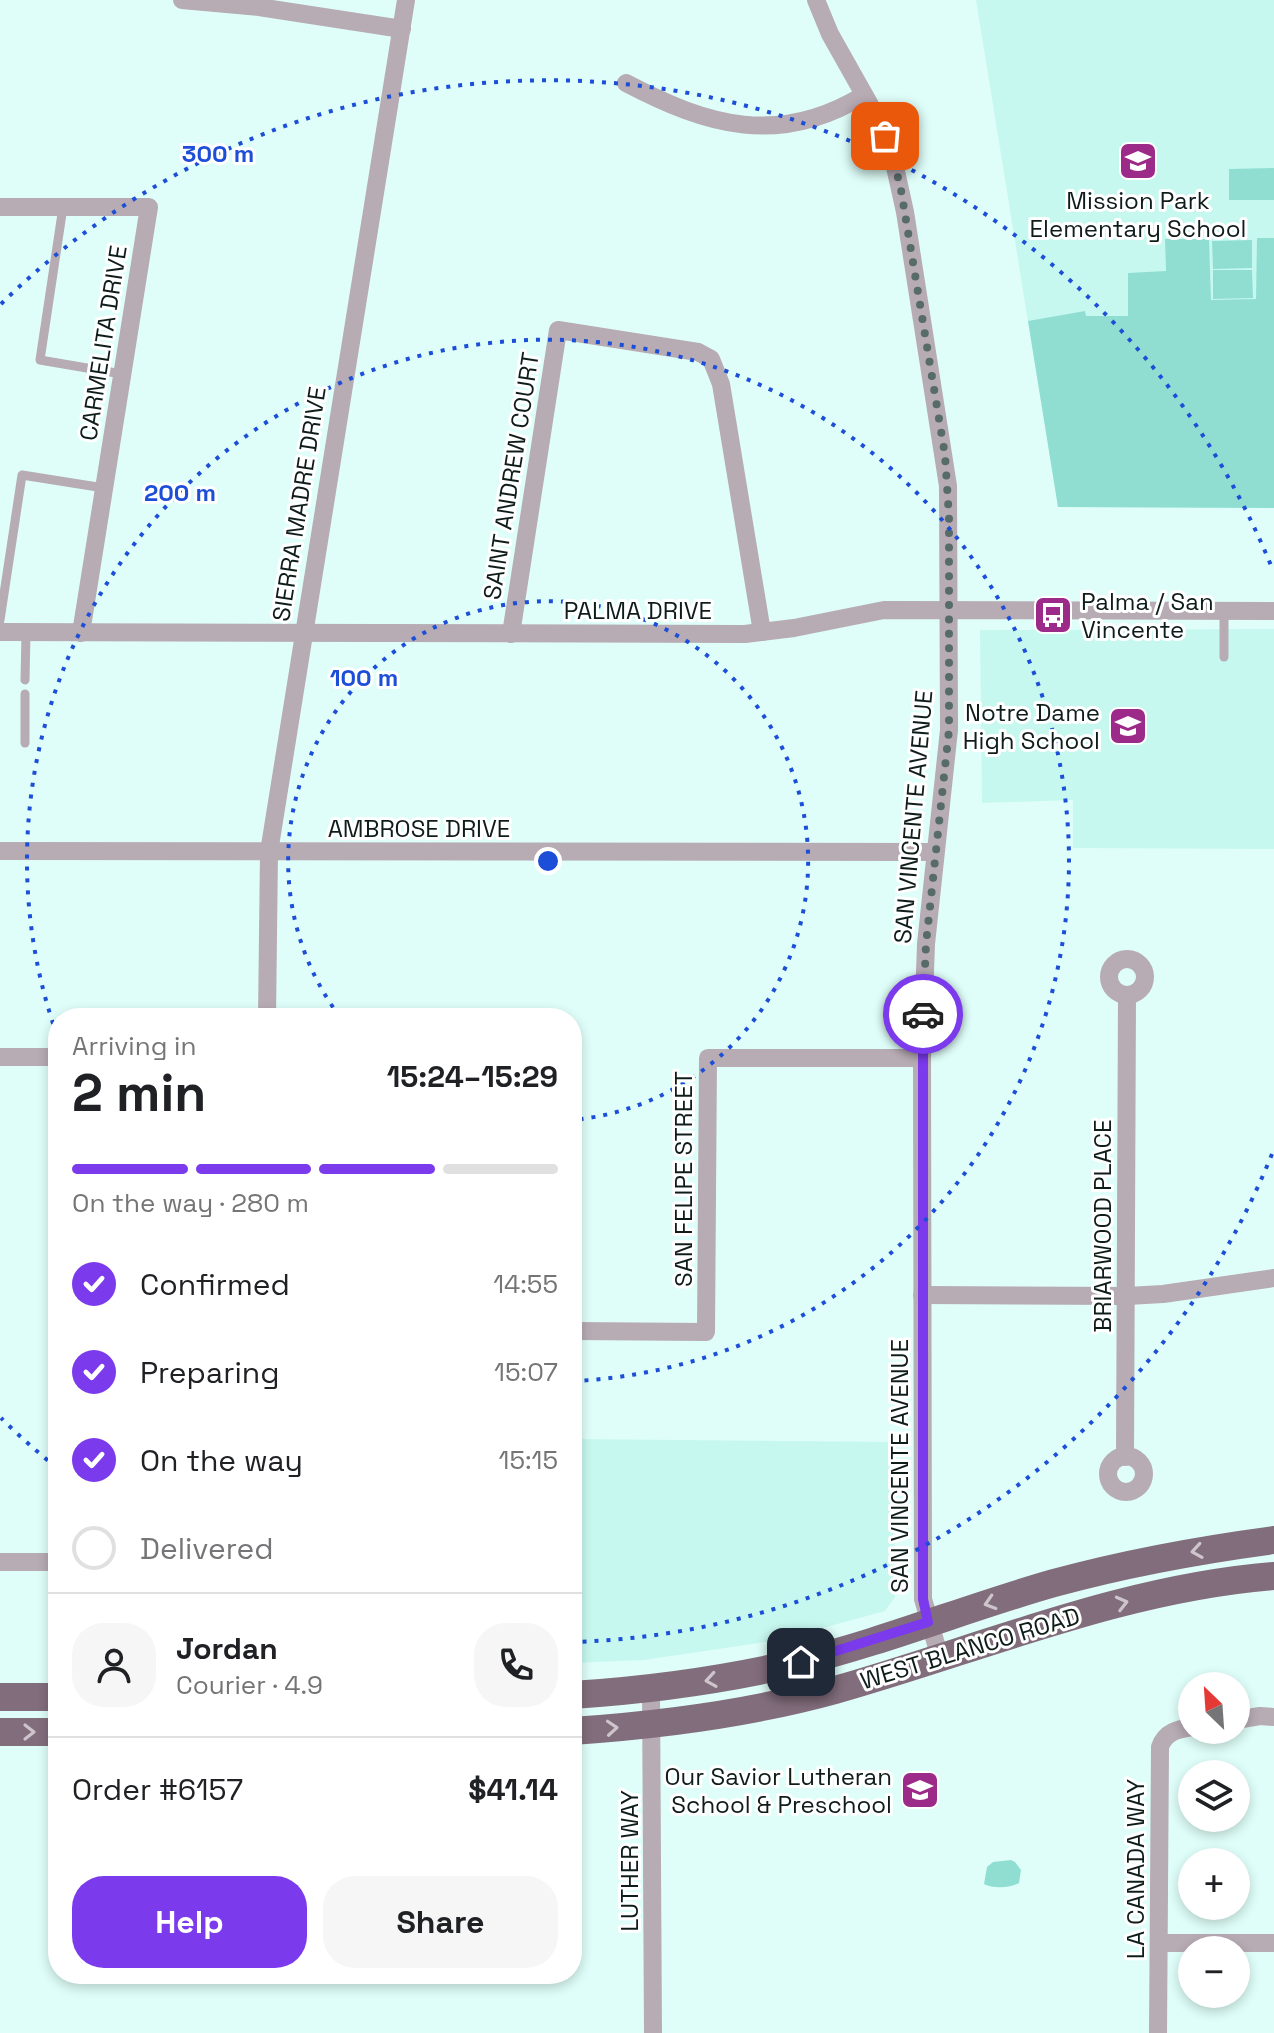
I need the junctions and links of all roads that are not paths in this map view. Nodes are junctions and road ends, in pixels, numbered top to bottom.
1 (182, 0) edge
2 (406, 0) edge
3 (816, 0) edge
4 (402, 29) junction
5 (626, 83) dead end
6 (864, 95) junction
7 (0, 207) edge
8 (63, 207) junction
9 (122, 374) junction
10 (104, 488) junction
11 (948, 609) junction
12 (1224, 611) junction
13 (1274, 611) edge
14 (0, 620) edge
15 (303, 631) junction
16 (0, 632) edge
17 (762, 632) junction
18 (26, 633) junction
19 (81, 633) junction
20 (511, 634) junction
21 (1224, 657) dead end
22 (25, 680) dead end
23 (25, 694) dead end
24 (25, 743) dead end
25 (0, 851) edge
26 (269, 852) junction
27 (934, 852) junction
28 (1127, 995) dead end
29 (267, 1008) edge
30 (0, 1057) edge
31 (48, 1057) edge
32 (922, 1058) junction
33 (1274, 1278) edge
34 (922, 1295) junction
35 (1127, 1296) junction
36 (582, 1331) edge
37 (1125, 1457) dead end
38 (1274, 1540) edge
39 (0, 1562) edge
40 (48, 1562) edge
41 (1274, 1576) edge
42 (928, 1622) junction
43 (940, 1658) junction
44 (651, 1689) junction
45 (582, 1694) edge
46 (0, 1697) edge
47 (48, 1697) edge
48 (1274, 1717) edge
49 (1250, 1718) edge
50 (652, 1726) junction
51 (582, 1730) edge
52 (1178, 1730) edge
53 (0, 1732) edge
54 (48, 1732) edge
55 (1159, 1943) junction
56 (1274, 1943) edge
57 (653, 2033) edge
58 (1158, 2033) edge

1 - 4 street
2 - 4 street, SIERRA MADRE DRIVE
3 - 6 street, SAN VINCENTE AVENUE
4 - 15 street, SIERRA MADRE DRIVE
5 - 6 street
6 - 11 street, SAN VINCENTE AVENUE
7 - 8 street, CARMELITA DRIVE
8 - 9 lane
8 - 9 street, CARMELITA DRIVE
9 - 10 street, CARMELITA DRIVE
10 - 14 lane
10 - 19 street, CARMELITA DRIVE
11 - 12 street, PALMA DRIVE
11 - 17 street, PALMA DRIVE
11 - 27 street, SAN VINCENTE AVENUE
12 - 13 street, PALMA DRIVE
12 - 21 lane
15 - 19 street, PALMA DRIVE
15 - 20 street, PALMA DRIVE
15 - 26 street, SIERRA MADRE DRIVE
16 - 18 street, PALMA DRIVE
17 - 20 street, PALMA DRIVE
17 - 20 street, SAINT ANDREW COURT
18 - 19 street, PALMA DRIVE
18 - 22 lane
23 - 24 lane
25 - 26 street, AMBROSE DRIVE
26 - 27 street, AMBROSE DRIVE
26 - 29 street, SIERRA MADRE DRIVE
27 - 32 street, SAN VINCENTE AVENUE
28 - 35 street, BRIARWOOD PLACE
30 - 31 street
32 - 34 street, SAN VINCENTE AVENUE
32 - 36 street, SAN FELIPE STREET
33 - 35 street
34 - 35 street
34 - 42 street, SAN VINCENTE AVENUE
35 - 37 street, BRIARWOOD PLACE
38 -> 42 main road, WEST BLANCO ROAD
39 - 40 street
43 -> 41 main road, WEST BLANCO ROAD
42 - 43 street, SAN VINCENTE AVENUE
42 -> 44 main road, WEST BLANCO ROAD
43 - 50 main road, WEST BLANCO ROAD
44 - 45 main road, WEST BLANCO ROAD
44 - 50 street, LUTHER WAY
46 - 47 main road
48 - 49 street
51 -> 50 main road, WEST BLANCO ROAD
50 - 57 street, LUTHER WAY
52 - 55 street, LA CANADA WAY
53 -> 54 main road
55 - 56 street
55 - 58 street, LA CANADA WAY

